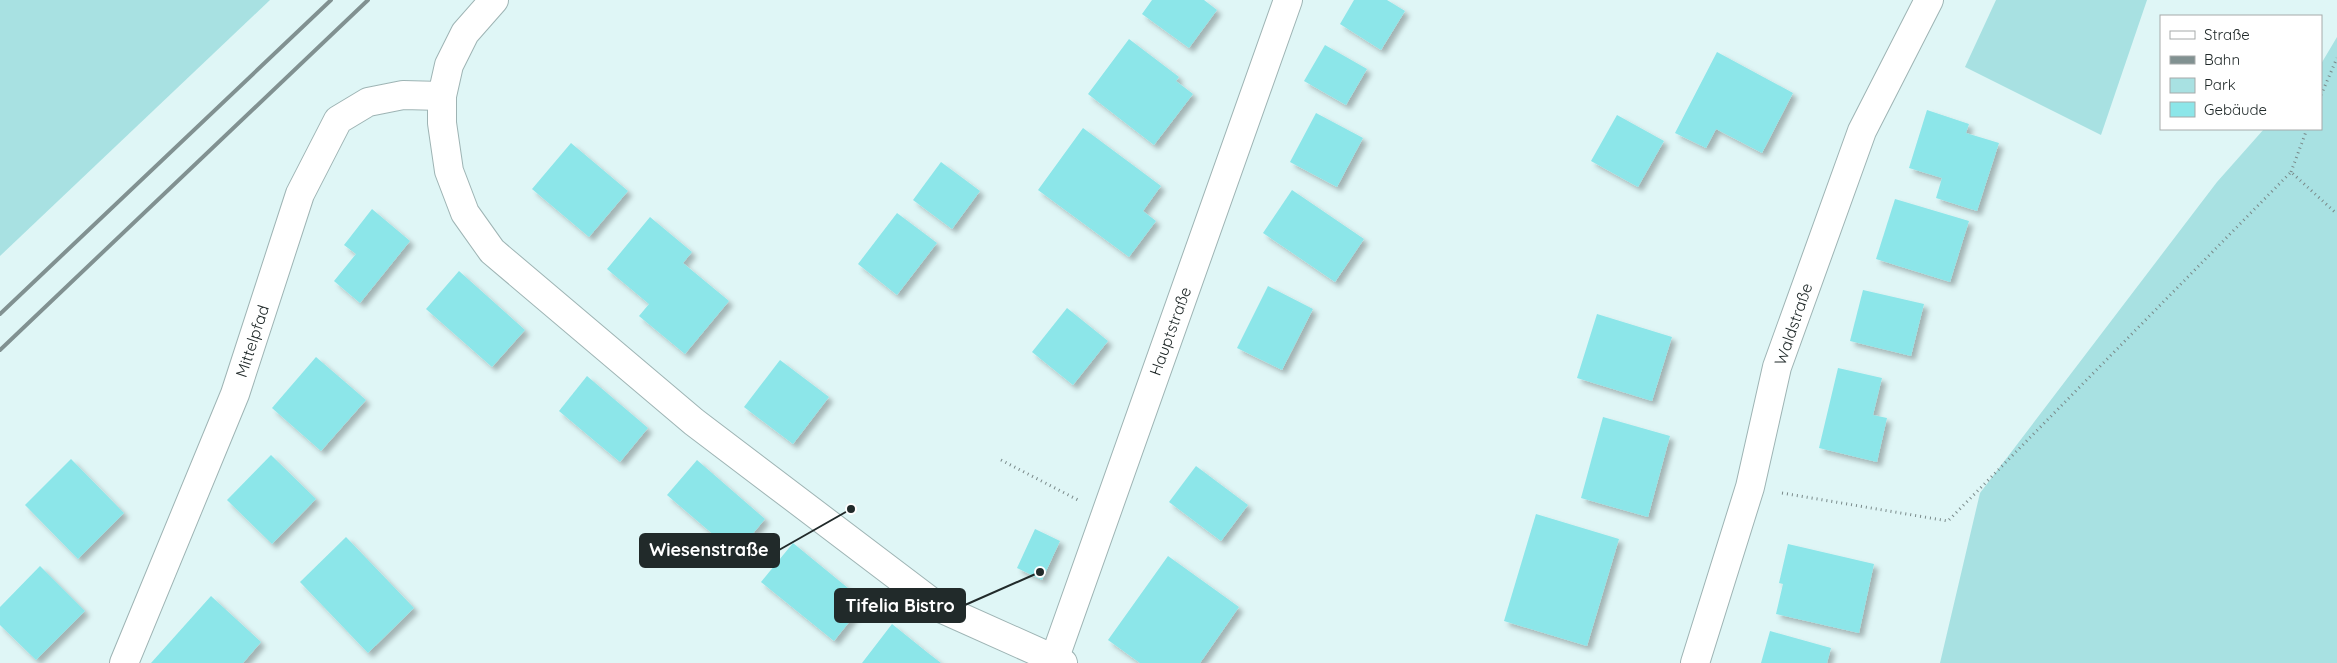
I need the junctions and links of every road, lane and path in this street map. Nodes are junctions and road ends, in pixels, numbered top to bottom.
1 (494, 0) edge
2 (1288, 0) edge
3 (1929, 0) edge
4 (2337, 58) edge
5 (2322, 93) edge
6 (442, 96) junction
7 (2307, 130) edge
8 (2291, 172) junction
9 (2337, 214) edge
10 (1001, 460) dead end
11 (1750, 487) junction
12 (1106, 514) junction
13 (1057, 662) edge
14 (124, 663) edge
15 (1695, 663) edge

1 - 6 street
2 - 12 street, Hauptstraße
3 - 11 street, Waldstraße
4 - 5 path
6 - 13 street
6 - 14 street, Mittelpfad
7 - 8 path
8 - 9 path
8 - 11 path
10 - 12 path
11 - 15 street, Waldstraße
12 - 13 street, Hauptstraße

